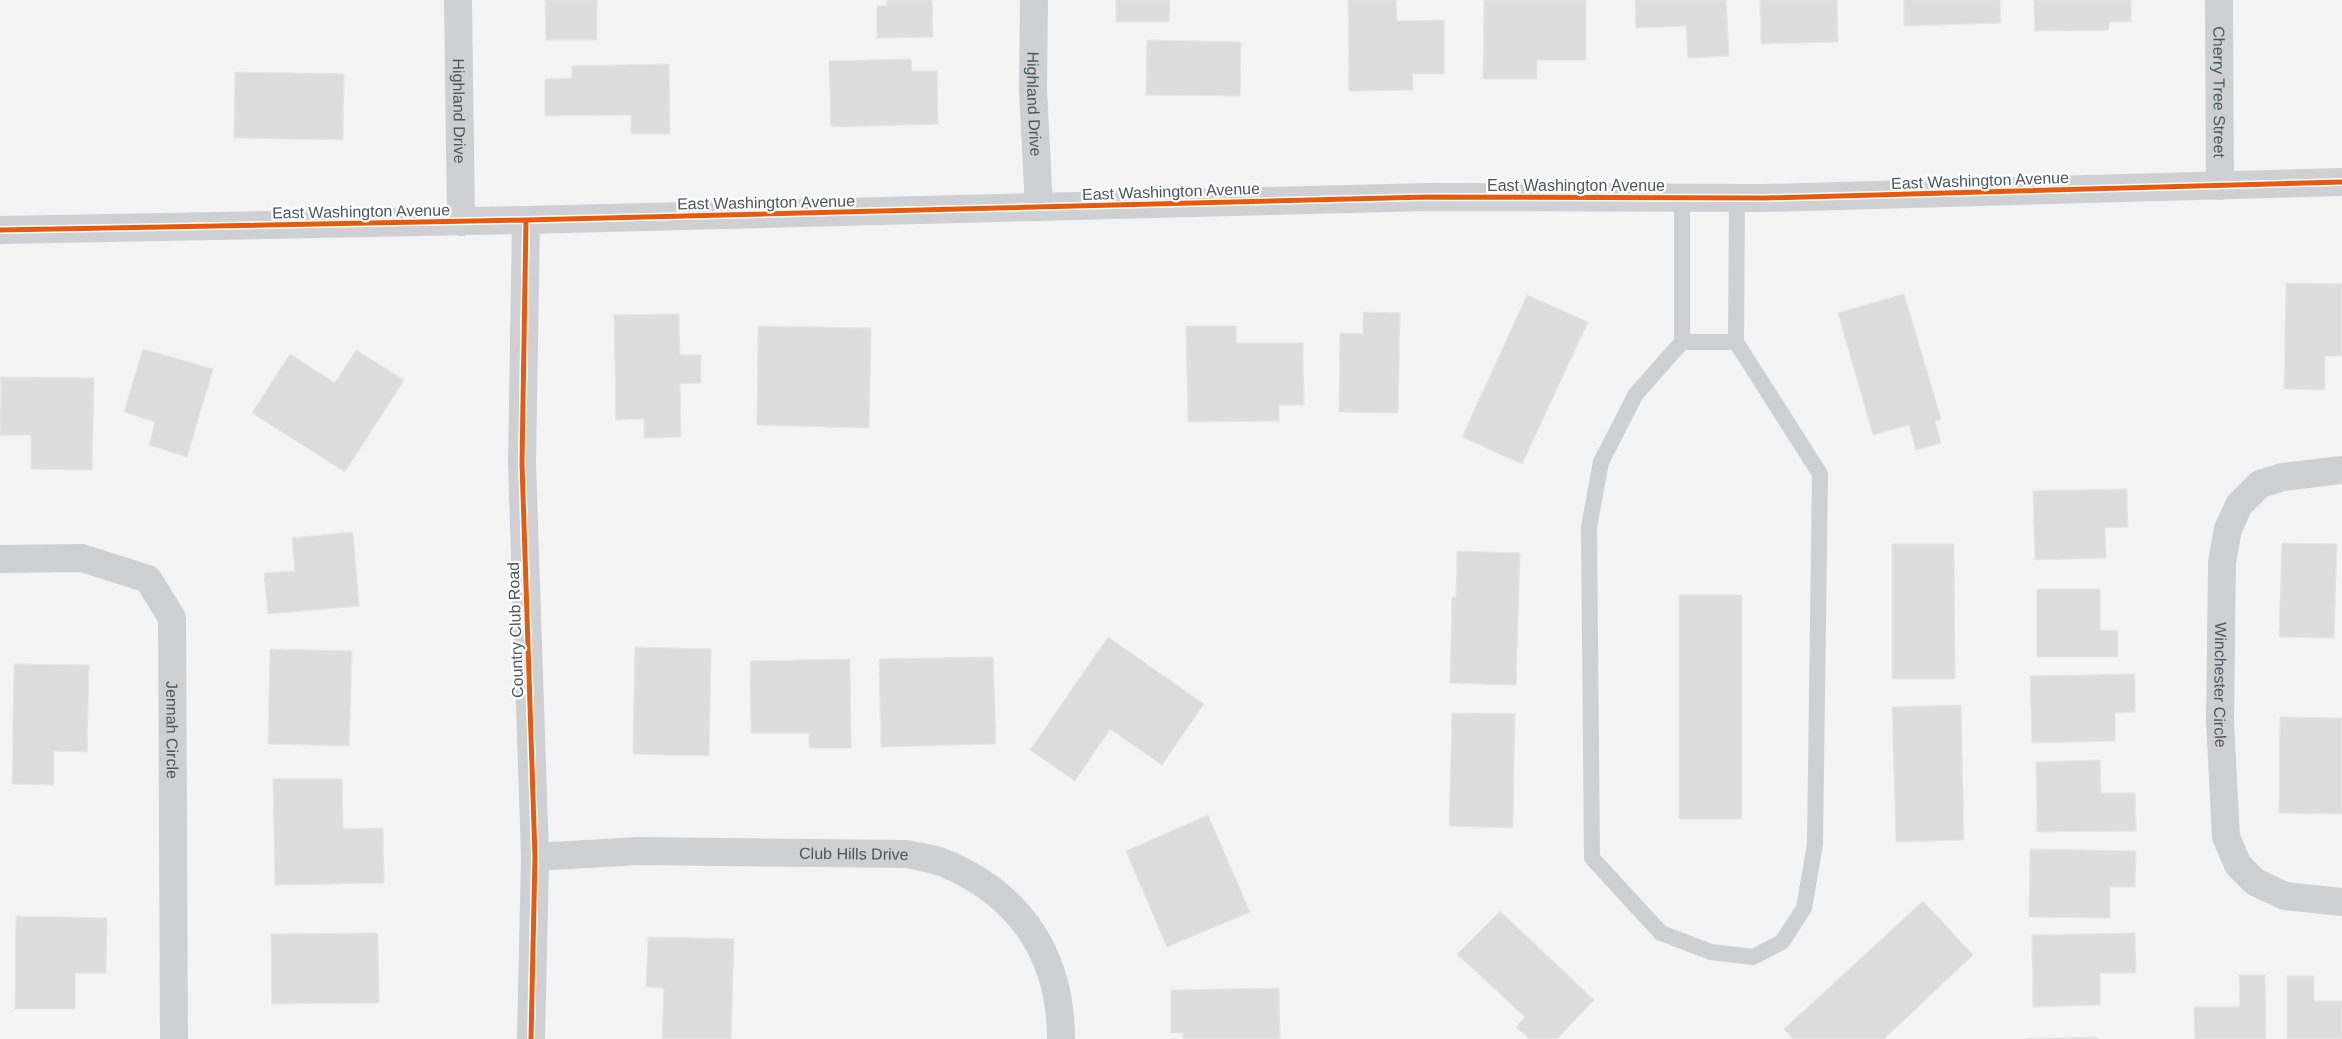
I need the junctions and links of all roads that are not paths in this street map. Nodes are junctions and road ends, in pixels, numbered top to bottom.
1 (458, 0) edge
2 (1034, 0) edge
3 (2219, 0) edge
4 (2342, 182) edge
5 (2220, 186) junction
6 (1682, 198) junction
7 (1737, 198) junction
8 (1039, 207) junction
9 (526, 220) junction
10 (461, 222) junction
11 (0, 230) edge
12 (1682, 342) junction
13 (1736, 342) junction
14 (2342, 470) edge
15 (0, 559) edge
16 (535, 857) junction
17 (2342, 902) edge
18 (174, 1039) edge
19 (531, 1039) edge
20 (1061, 1039) edge

1 - 10 street, Highland Drive
2 - 8 street, Highland Drive
3 - 5 street, Cherry Tree Street
4 - 5 street, East Washington Avenue
5 - 7 street, East Washington Avenue
6 - 7 street, East Washington Avenue
6 - 8 street, East Washington Avenue
6 - 12 lane
7 - 13 lane
8 - 9 street, East Washington Avenue
9 - 10 street, East Washington Avenue
9 - 16 street, Country Club Road
10 - 11 street, East Washington Avenue
12 - 13 lane
12 - 13 lane
14 - 17 street, Winchester Circle
15 - 18 street, Jennah Circle
16 - 19 street, Country Club Road
16 - 20 street, Club Hills Drive

